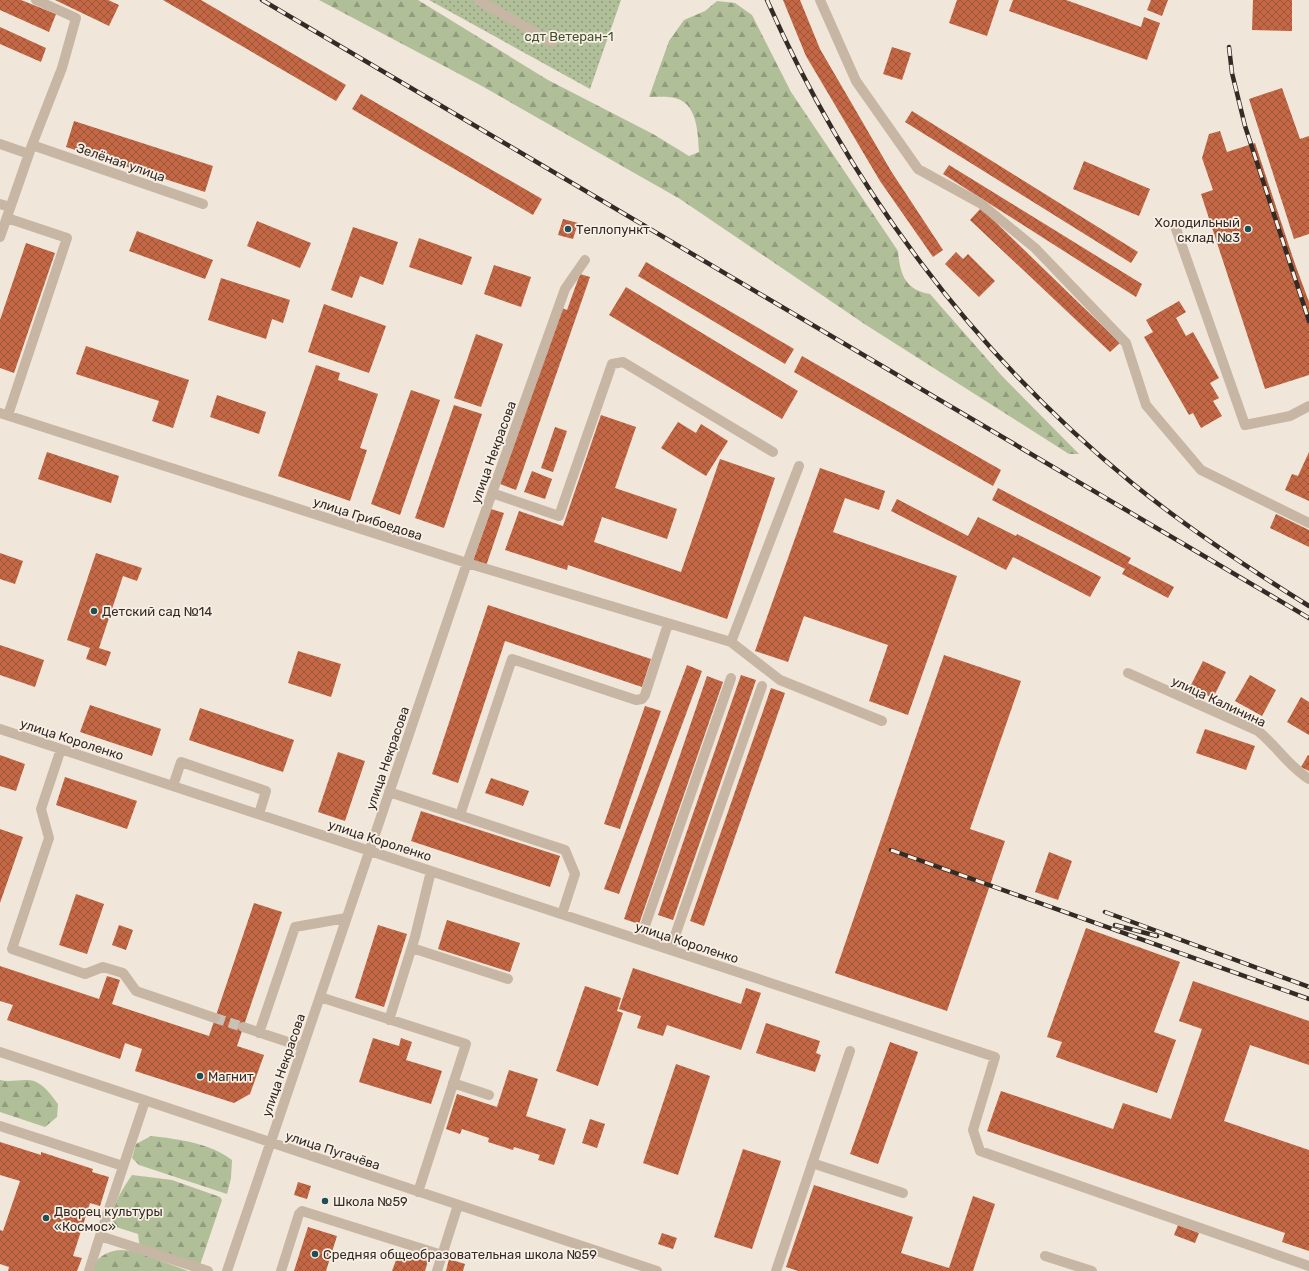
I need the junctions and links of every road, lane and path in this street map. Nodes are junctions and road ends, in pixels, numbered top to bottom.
1 (36, 0) edge
2 (478, 0) edge
3 (820, 0) edge
4 (552, 42) dead end
5 (0, 144) edge
6 (30, 149) junction
7 (0, 204) edge
8 (202, 204) dead end
9 (10, 207) junction
10 (7, 218) junction
11 (1175, 226) dead end
12 (0, 237) edge
13 (585, 260) dead end
14 (1309, 406) edge
15 (4, 414) edge
16 (773, 452) dead end
17 (799, 466) dead end
18 (492, 493) junction
19 (1309, 523) edge
20 (467, 563) junction
21 (668, 624) junction
22 (731, 642) junction
23 (1128, 673) dead end
24 (731, 678) dead end
25 (762, 686) dead end
26 (882, 721) dead end
27 (0, 729) edge
28 (61, 749) junction
29 (1309, 779) edge
30 (173, 786) junction
31 (389, 792) junction
32 (259, 814) junction
33 (460, 815) junction
34 (370, 850) junction
35 (431, 871) junction
36 (562, 914) junction
37 (346, 918) junction
38 (640, 940) junction
39 (412, 948) junction
40 (670, 950) junction
41 (508, 979) dead end
42 (320, 998) junction
43 (215, 1018) tunnel mouth
44 (389, 1020) junction
45 (244, 1027) tunnel mouth
46 (260, 1033) junction
47 (303, 1047) junction
48 (850, 1051) dead end
49 (0, 1052) edge
50 (453, 1083) junction
51 (489, 1095) dead end
52 (145, 1101) junction
53 (0, 1126) edge
54 (270, 1143) junction
55 (812, 1162) junction
56 (123, 1166) junction
57 (418, 1192) junction
58 (903, 1193) dead end
59 (458, 1205) junction
60 (100, 1236) junction
61 (442, 1255) junction
62 (1045, 1256) dead end
63 (1309, 1266) edge
64 (89, 1271) edge
65 (208, 1271) edge
66 (227, 1271) edge
67 (281, 1271) edge
68 (437, 1271) edge
69 (657, 1271) edge
70 (776, 1271) edge
71 (1092, 1271) edge

1 - 6 street
2 - 4 street
3 - 19 street
5 - 6 street, Зелёная улица
6 - 8 street, Зелёная улица
6 - 9 street
7 - 9 street
9 - 10 street
10 - 12 street
10 - 15 street
11 - 14 street
13 - 18 street, улица Некрасова
15 - 20 street, улица Грибоедова
16 - 18 street
17 - 22 street
18 - 20 street, улица Некрасова
20 - 21 street, улица Грибоедова
20 - 31 street, улица Некрасова
21 - 22 street, улица Грибоедова
21 - 33 street
22 - 26 street
23 - 29 street, улица Калинина
24 - 38 street
25 - 40 street
27 - 28 street, улица Короленко
28 - 30 street, улица Короленко
28 - 43 street
30 - 32 street, улица Короленко
30 - 32 street
31 - 33 street
31 - 34 street, улица Некрасова
32 - 34 street, улица Короленко
33 - 36 street
34 - 35 street, улица Короленко
34 - 37 street, улица Некрасова
35 - 36 street, улица Короленко
35 - 39 street
36 - 38 street, улица Короленко
37 - 42 street, улица Некрасова
37 - 46 street
38 - 40 street, улица Короленко
39 - 41 street
39 - 44 street
40 - 63 street, улица Короленко
42 - 44 street
42 - 47 street, улица Некрасова
44 - 50 street
45 - 46 street
46 - 47 street
47 - 54 street, улица Некрасова
48 - 55 street
49 - 52 street, улица Пугачёва
50 - 51 street
50 - 57 street
52 - 54 street, улица Пугачёва
52 - 56 street
53 - 56 street
54 - 57 street, улица Пугачёва
54 - 66 street, улица Некрасова
55 - 58 street
55 - 70 street
56 - 60 street
57 - 59 street, улица Пугачёва
59 - 61 street
59 - 69 street, улица Пугачёва
60 - 64 street
60 - 65 street
61 - 67 street
61 - 68 street
62 - 71 street

